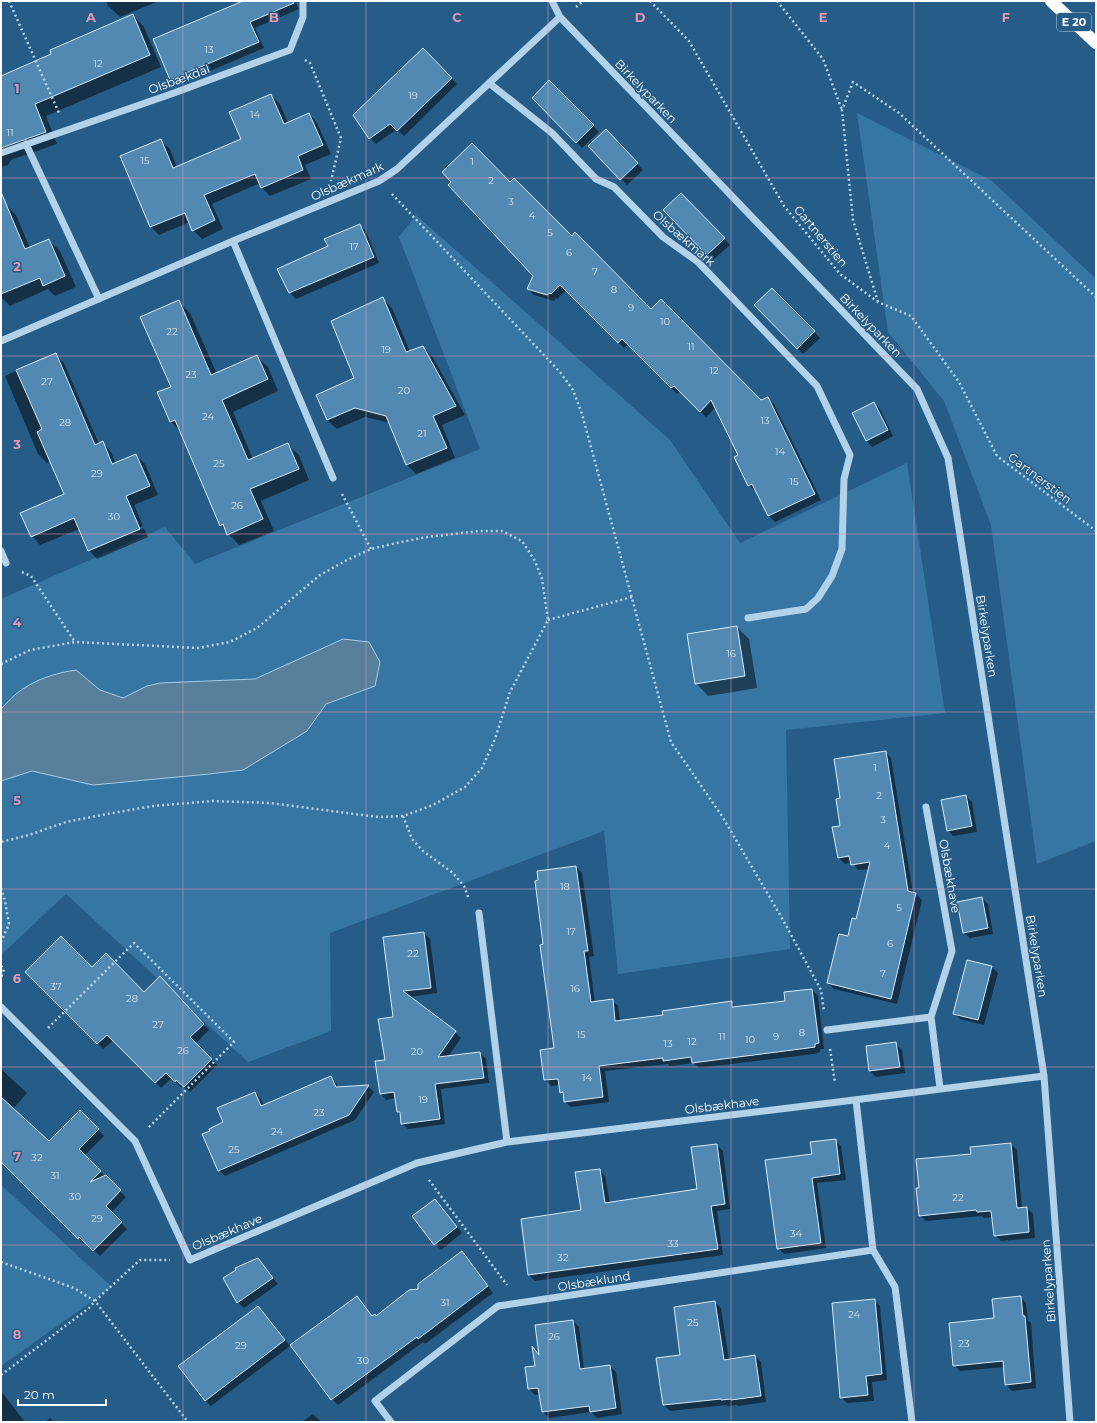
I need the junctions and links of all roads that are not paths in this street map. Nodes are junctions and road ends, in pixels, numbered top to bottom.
1 (303, 1) edge
2 (552, 1) edge
3 (1051, 1) edge
4 (560, 17) junction
5 (1096, 43) edge
6 (488, 83) junction
7 (26, 144) junction
8 (1, 152) edge
9 (233, 241) junction
10 (99, 299) junction
11 (1, 341) edge
12 (333, 478) road end
13 (1, 551) edge
14 (6, 563) road end
15 (748, 618) dead end
16 (926, 807) dead end
17 (479, 913) road end
18 (1, 1007) edge
19 (931, 1017) junction
20 (827, 1030) road end
21 (1044, 1076) junction
22 (940, 1088) junction
23 (856, 1100) junction
24 (507, 1142) junction
25 (873, 1250) junction
26 (391, 1422) edge
27 (912, 1422) edge
28 (1070, 1422) edge

1 - 7 street, Olsbækdal
2 - 4 street, Birkelyparken
3 - 5 highway, E 20
4 - 6 street, Olsbækmark
4 - 21 street, Birkelyparken
6 - 9 street, Olsbækmark
6 - 15 street, Olsbækmark
7 - 8 street, Olsbækdal
7 - 10 street
9 - 10 street, Olsbækmark
9 - 12 street
10 - 11 street, Olsbækmark
13 - 14 street
16 - 19 street, Olsbækhave
17 - 24 street
18 - 24 street, Olsbækhave
19 - 20 street
19 - 22 street, Olsbækhave
21 - 22 street, Olsbækhave
21 - 28 street, Birkelyparken
22 - 23 street, Olsbækhave
23 - 24 street, Olsbækhave
23 - 25 street
25 - 26 street, Olsbæklund
25 - 27 street

